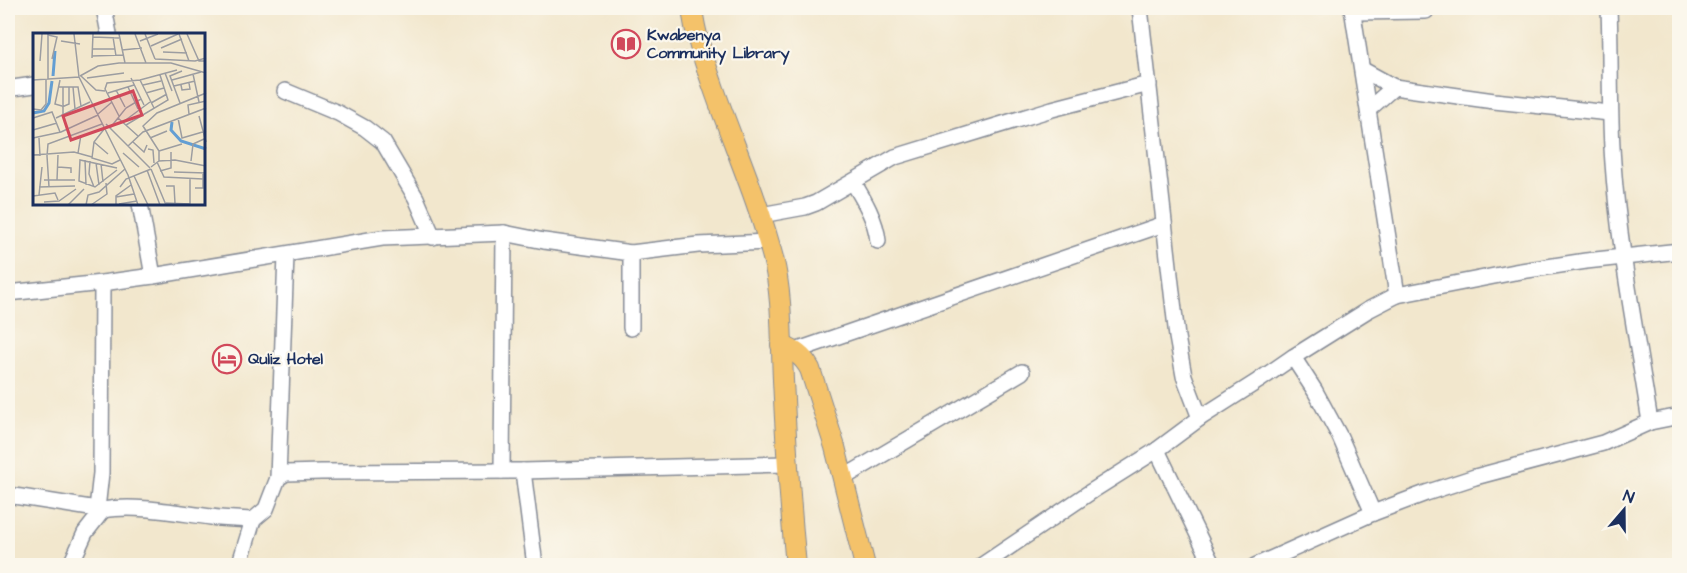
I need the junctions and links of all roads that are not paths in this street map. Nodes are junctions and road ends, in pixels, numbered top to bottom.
1 (104, 8) edge
2 (692, 8) edge
3 (1141, 8) edge
4 (1609, 8) edge
5 (1352, 10) edge
6 (1426, 11) dead end
7 (109, 33) edge
8 (1363, 70) junction
9 (1149, 84) junction
10 (33, 85) edge
11 (1394, 87) junction
12 (13, 88) dead end
13 (285, 91) dead end
14 (1369, 109) junction
15 (1610, 113) junction
16 (853, 182) junction
17 (140, 206) edge
18 (761, 215) junction
19 (1164, 224) junction
20 (504, 233) junction
21 (433, 237) junction
22 (878, 241) dead end
23 (769, 242) junction
24 (1680, 251) edge
25 (631, 253) junction
26 (286, 255) junction
27 (1624, 257) junction
28 (153, 276) junction
29 (102, 283) junction
30 (8, 293) edge
31 (1397, 295) junction
32 (631, 328) dead end
33 (788, 348) junction
34 (1293, 357) junction
35 (1022, 372) dead end
36 (1680, 416) edge
37 (1200, 418) junction
38 (1650, 422) junction
39 (1157, 450) junction
40 (787, 464) junction
41 (502, 471) junction
42 (523, 471) junction
43 (278, 478) junction
44 (843, 478) junction
45 (8, 495) edge
46 (100, 509) junction
47 (1373, 513) junction
48 (253, 520) junction
49 (70, 566) edge
50 (239, 566) edge
51 (535, 566) edge
52 (796, 566) edge
53 (865, 566) edge
54 (981, 566) edge
55 (1213, 566) edge
56 (1255, 566) edge

1 - 7 street
2 - 18 main road
3 - 9 street
4 - 15 street
5 - 6 street
5 - 8 street
8 - 11 street
8 - 14 street
9 - 16 street
9 - 19 street
10 - 12 street
11 - 14 street
11 - 15 street
13 - 21 street
14 - 31 street
15 - 27 street
16 - 18 street
16 - 22 street
17 - 28 street
18 - 23 main road
19 - 33 street
19 - 37 street
20 - 21 street
20 - 25 street
20 - 41 street
21 - 26 street
23 - 25 street
23 - 33 main road
24 - 27 street
25 - 32 street
26 - 28 street
26 - 43 street
27 - 31 street
27 - 38 street
28 - 29 street
29 - 30 street
29 - 46 street
31 - 34 street
33 - 40 main road
33 - 44 main road
34 - 37 street
34 - 47 street
35 - 44 street
36 - 38 street
37 - 39 street
38 - 47 street
39 - 54 street
39 - 55 street
40 - 42 street
40 - 52 main road
41 - 42 street
41 - 43 street
42 - 51 street
43 - 48 street
44 - 53 main road
45 - 46 street
46 - 48 street
46 - 49 street
47 - 56 street
48 - 50 street

